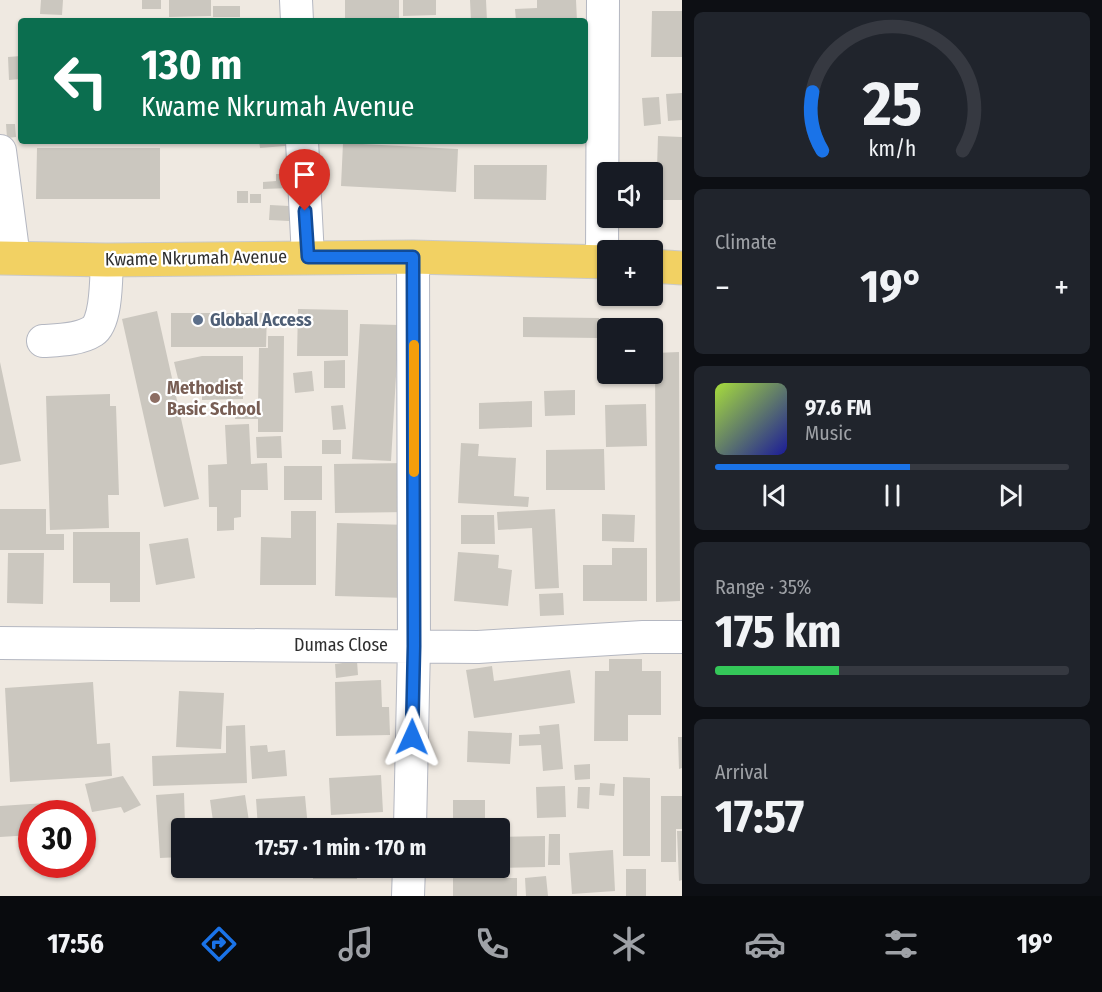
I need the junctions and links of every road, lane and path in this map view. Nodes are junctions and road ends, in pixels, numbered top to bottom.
1 (296, 0) edge
2 (603, 0) edge
3 (297, 18) edge
4 (302, 144) edge
5 (0, 151) edge
6 (605, 240) edge
7 (308, 257) junction
8 (413, 257) junction
9 (7, 258) edge
10 (107, 260) junction
11 (597, 262) edge
12 (663, 267) edge
13 (682, 268) edge
14 (43, 341) dead end
15 (682, 637) edge
16 (0, 643) edge
17 (414, 646) junction
18 (410, 818) edge
19 (409, 878) edge
20 (408, 896) edge

1 - 3 street
2 - 6 street
4 - 7 street
5 - 9 street
7 - 8 main road, Kwame Nkrumah Avenue
7 - 10 main road, Kwame Nkrumah Avenue
8 - 11 main road, Kwame Nkrumah Avenue
8 - 17 street
9 - 10 main road, Kwame Nkrumah Avenue
10 - 14 street
12 - 13 main road
15 - 17 street, Dumas Close
16 - 17 street, Dumas Close
17 - 18 street
19 - 20 street

